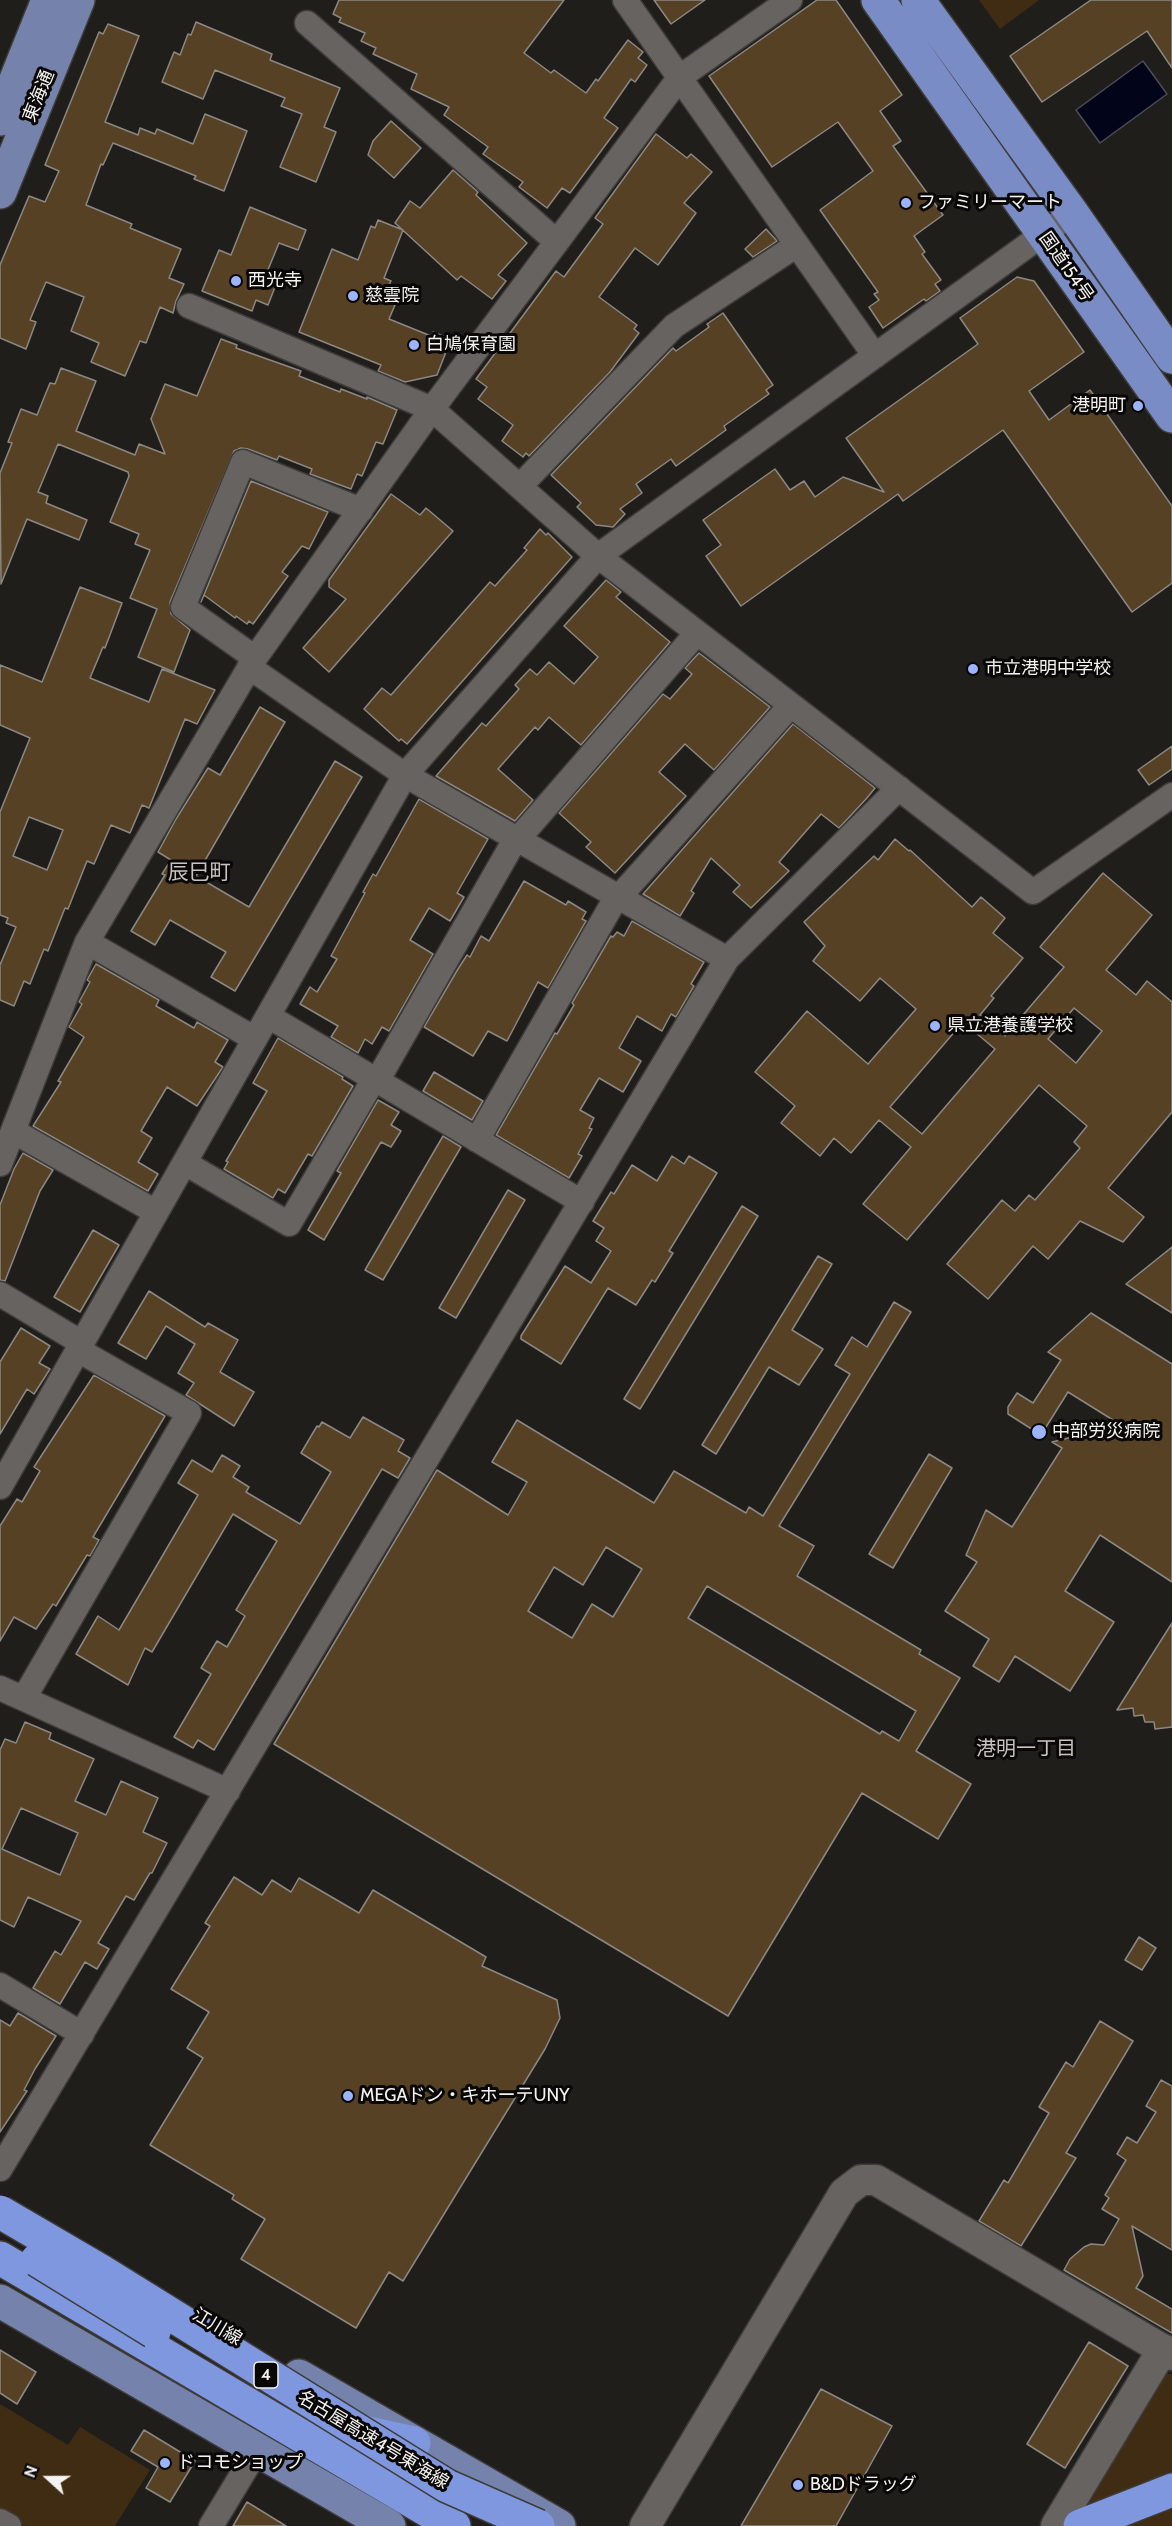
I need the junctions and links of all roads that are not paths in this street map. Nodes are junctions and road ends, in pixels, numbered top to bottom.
1 (48, 0) edge
2 (78, 0) edge
3 (625, 0) edge
4 (790, 0) edge
5 (878, 0) edge
6 (918, 0) edge
7 (307, 23) dead end
8 (680, 77) junction
9 (18, 86) edge
10 (0, 119) edge
11 (0, 192) edge
12 (1072, 213) junction
13 (1043, 234) junction
14 (557, 242) junction
15 (797, 245) junction
16 (189, 306) dead end
17 (875, 356) junction
18 (1172, 357) edge
19 (432, 410) junction
20 (1172, 416) edge
21 (520, 486) junction
22 (361, 510) junction
23 (598, 556) junction
24 (697, 633) junction
25 (252, 662) junction
26 (791, 705) junction
27 (405, 775) junction
28 (899, 788) junction
29 (1172, 795) edge
30 (517, 839) junction
31 (618, 896) junction
32 (87, 942) junction
33 (727, 959) junction
34 (268, 1016) junction
35 (255, 1040) junction
36 (376, 1080) junction
37 (13, 1131) junction
38 (477, 1140) junction
39 (184, 1163) junction
40 (0, 1164) edge
41 (582, 1202) junction
42 (156, 1212) junction
43 (0, 1294) edge
44 (80, 1346) junction
45 (0, 1487) edge
46 (0, 1688) edge
47 (24, 1698) junction
48 (228, 1791) junction
49 (0, 1985) edge
50 (82, 2034) junction
51 (0, 2169) edge
52 (0, 2200) edge
53 (0, 2212) edge
54 (0, 2236) edge
55 (0, 2258) edge
56 (0, 2284) edge
57 (0, 2301) edge
58 (1167, 2352) edge
59 (206, 2373) junction
60 (414, 2444) junction
61 (257, 2450) junction
62 (1172, 2490) edge
63 (0, 2521) edge
64 (9, 2526) edge
65 (211, 2526) edge
66 (388, 2526) edge
67 (422, 2526) edge
68 (454, 2526) edge
69 (538, 2526) edge
70 (559, 2526) edge
71 (645, 2526) edge
72 (1056, 2526) edge
73 (1080, 2526) edge

1 - 9 main road, 東海通
2 - 9 main road, 東海通
3 - 8 street
4 - 8 street
5 - 13 highway, 国道154号
6 - 12 highway, 国道154号
7 - 14 street
8 - 14 street
8 - 15 street
9 - 10 main road, 東海通
9 - 11 main road, 東海通
12 - 13 street
12 - 18 highway, 国道154号
13 - 17 street
13 - 20 highway, 国道154号
14 - 19 street
15 - 17 street
15 - 21 street
16 - 19 street
17 - 23 street
19 - 21 street
19 - 22 street
21 - 23 street
22 - 25 street
22 - 25 street
23 - 24 street
23 - 27 street
24 - 26 street
24 - 30 street
25 - 27 street
25 - 32 street
26 - 28 street
26 - 31 street
27 - 30 street
27 - 34 street
28 - 29 street
28 - 33 street
30 - 31 street
30 - 36 street
31 - 33 street
31 - 38 street
32 - 35 street
32 - 37 street
33 - 41 street
34 - 35 street
34 - 36 street
35 - 39 street
36 - 38 street
36 - 39 street
37 - 40 street
37 - 42 street
38 - 41 street
39 - 42 street
41 - 48 street
42 - 44 street
43 - 44 street
44 - 45 street
44 - 47 street
46 - 47 street
47 - 48 street
48 - 50 street
49 - 50 street
50 - 51 street
52 - 60 main road, 江川線
53 - 69 highway, 名古屋高速4号東海線 / 4, bridge
54 - 59 highway, bridge
55 - 59 highway
56 - 67 highway
57 - 61 main road
58 - 71 street
58 - 72 street
59 - 60 highway
59 - 68 highway
60 - 70 main road, 江川線
61 - 65 street
61 - 66 main road
62 - 73 highway
63 - 64 street

